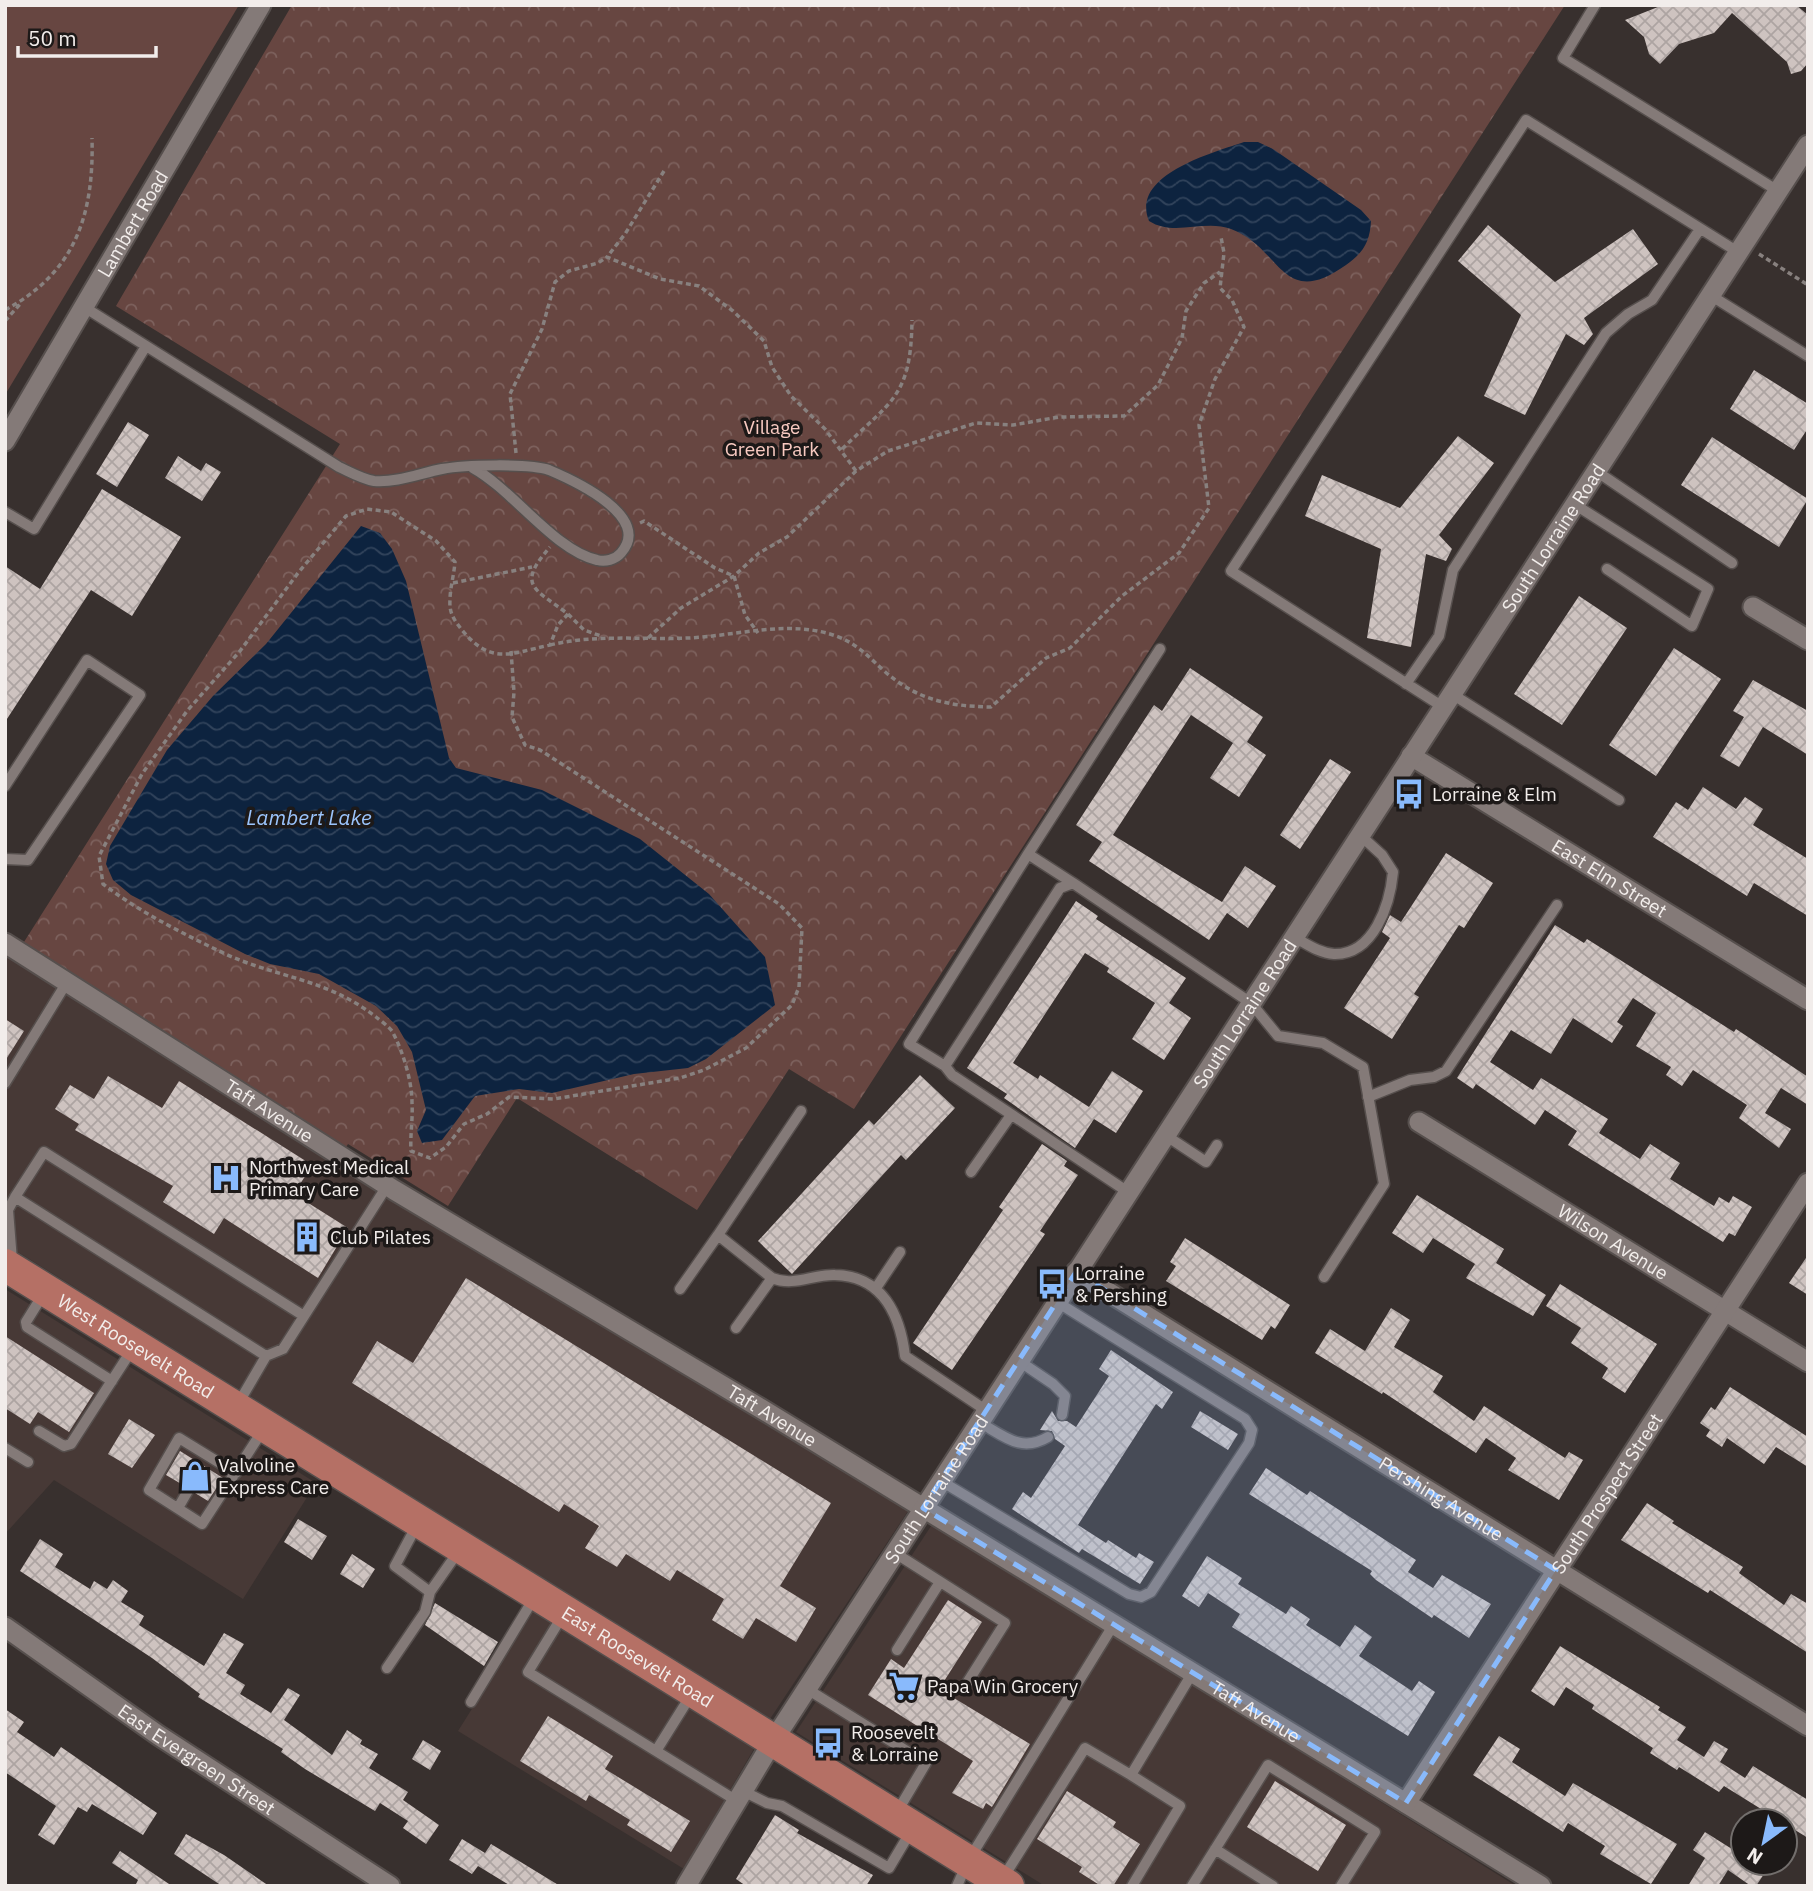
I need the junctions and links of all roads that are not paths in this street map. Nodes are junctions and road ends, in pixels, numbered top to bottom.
1 (261, 5) edge
2 (1595, 5) edge
3 (1808, 145) edge
4 (1778, 191) junction
5 (1700, 229) junction
6 (1747, 252) junction
7 (1710, 295) junction
8 (84, 307) junction
9 (146, 346) junction
10 (1808, 356) edge
11 (5, 441) edge
12 (473, 468) junction
13 (1596, 471) junction
14 (1574, 504) junction
15 (5, 512) edge
16 (1732, 564) dead end
17 (1607, 569) dead end
18 (1753, 607) dead end
19 (1808, 640) edge
20 (1160, 649) dead end
21 (1406, 684) junction
22 (1447, 701) junction
23 (1411, 756) junction
24 (5, 786) edge
25 (1619, 800) dead end
26 (1360, 835) junction
27 (1028, 854) junction
28 (5, 859) edge
29 (1073, 883) junction
30 (1557, 905) dead end
31 (1294, 937) junction
32 (5, 943) edge
33 (67, 982) junction
34 (1808, 1000) edge
35 (1251, 1003) junction
36 (944, 1066) junction
37 (5, 1083) edge
38 (1368, 1097) junction
39 (801, 1111) dead end
40 (1011, 1115) junction
41 (1419, 1122) dead end
42 (1165, 1135) junction
43 (1217, 1145) dead end
44 (971, 1172) dead end
45 (1808, 1183) edge
46 (387, 1185) junction
47 (1128, 1192) junction
48 (15, 1197) junction
49 (7, 1211) edge
50 (718, 1235) junction
51 (900, 1252) dead end
52 (9, 1267) edge
53 (1076, 1272) junction
54 (1324, 1277) dead end
55 (772, 1278) junction
56 (876, 1288) junction
57 (680, 1289) dead end
58 (46, 1290) junction
59 (1057, 1302) junction
60 (1724, 1311) junction
61 (304, 1316) junction
62 (736, 1328) dead end
63 (135, 1345) junction
64 (267, 1356) junction
65 (1019, 1361) junction
66 (1808, 1362) edge
67 (112, 1381) junction
68 (236, 1408) junction
69 (1062, 1415) dead end
70 (983, 1417) junction
71 (266, 1426) junction
72 (39, 1431) dead end
73 (1048, 1437) dead end
74 (5, 1448) edge
75 (28, 1462) dead end
76 (236, 1473) junction
77 (941, 1481) junction
78 (189, 1489) dead end
79 (178, 1508) junction
80 (923, 1508) junction
81 (419, 1521) junction
82 (461, 1548) junction
83 (895, 1553) junction
84 (1556, 1570) junction
85 (940, 1582) junction
86 (430, 1592) junction
87 (536, 1594) junction
88 (565, 1612) junction
89 (1114, 1625) junction
90 (5, 1627) edge
91 (897, 1650) dead end
92 (387, 1668) dead end
93 (1194, 1672) junction
94 (967, 1683) dead end
95 (807, 1689) junction
96 (693, 1691) junction
97 (471, 1702) dead end
98 (1808, 1726) edge
99 (773, 1741) junction
100 (656, 1751) junction
101 (1130, 1775) junction
102 (740, 1796) junction
103 (1406, 1803) junction
104 (904, 1821) junction
105 (1215, 1849) junction
106 (962, 1873) edge
107 (1005, 1884) edge
108 (1538, 1885) edge
109 (390, 1886) edge
110 (686, 1886) edge
111 (1132, 1886) edge
112 (1192, 1886) edge
113 (1273, 1886) edge
114 (1341, 1886) edge

1 - 8 street, Lambert Road
2 - 4 lane
3 - 4 street, South Lorraine Road
4 - 6 street, South Lorraine Road
5 - 6 lane
5 - 21 lane
5 - 21 lane
6 - 7 street, South Lorraine Road
7 - 10 lane
7 - 13 street, South Lorraine Road
8 - 9 lane
8 - 11 street, Lambert Road
9 - 12 lane
9 - 15 lane
12 - 12 lane
13 - 14 street, South Lorraine Road
13 - 16 lane
14 - 17 lane
14 - 22 street, South Lorraine Road
18 - 19 street
20 - 27 lane
21 - 22 lane
22 - 23 street, South Lorraine Road
22 - 25 lane
23 - 26 street, South Lorraine Road
23 - 34 street, East Elm Street
24 - 28 lane
26 - 31 street, South Lorraine Road
26 - 31 lane
27 - 29 lane
27 - 36 lane
29 - 35 lane
29 - 36 lane
30 - 38 lane
31 - 35 street, South Lorraine Road
32 - 33 street, Taft Avenue
33 - 37 lane
33 - 46 street, Taft Avenue
35 - 38 lane
35 - 42 street, South Lorraine Road
36 - 40 lane
38 - 54 lane
39 - 50 lane
40 - 44 lane
40 - 47 lane
41 - 60 street, Wilson Avenue
42 - 43 lane
42 - 47 street, South Lorraine Road
45 - 60 street, South Prospect Street
46 - 61 lane
46 - 80 street, Taft Avenue
47 - 53 street, South Lorraine Road
48 - 49 lane
48 - 61 lane
48 - 64 lane
49 - 52 lane
50 - 55 lane
50 - 57 lane
51 - 56 lane
52 - 58 main road, West Roosevelt Road
53 - 59 street, South Lorraine Road
53 - 84 street, Pershing Avenue
55 - 56 lane
55 - 62 lane
56 - 70 lane
58 - 63 main road, West Roosevelt Road
58 - 67 lane
59 - 65 street, South Lorraine Road
59 - 77 lane
60 - 66 street, Wilson Avenue
60 - 84 street, South Prospect Street
61 - 64 lane
63 - 67 lane
63 - 68 main road, West Roosevelt Road
64 - 68 lane
65 - 69 lane
65 - 70 street, South Lorraine Road
67 - 72 lane
68 - 71 main road, West Roosevelt Road
70 - 73 lane
70 - 77 street, South Lorraine Road
71 - 76 lane
71 - 81 main road, East Roosevelt Road
74 - 75 lane
76 - 79 lane
76 - 79 lane
77 - 80 street, South Lorraine Road
78 - 79 lane
80 - 83 street, South Lorraine Road
80 - 89 street, Taft Avenue
81 - 82 main road, East Roosevelt Road
81 - 86 lane
82 - 86 lane
82 - 87 main road, East Roosevelt Road
83 - 85 lane
83 - 95 street, South Lorraine Road
84 - 98 street, Pershing Avenue
84 - 103 street, South Prospect Street
85 - 91 lane
85 - 94 lane
86 - 92 lane
87 - 88 main road, East Roosevelt Road
87 - 97 lane
88 - 96 main road, East Roosevelt Road
88 - 100 lane
89 - 93 street, Taft Avenue
89 - 106 lane
90 - 109 street, East Evergreen Street
93 - 101 lane
93 - 103 street, Taft Avenue
95 - 99 street, South Lorraine Road
95 - 104 lane
96 - 99 main road, East Roosevelt Road
96 - 100 lane
99 - 102 street, South Lorraine Road
99 - 104 main road, East Roosevelt Road
100 - 102 lane
101 - 107 lane
101 - 111 lane
102 - 104 lane
102 - 110 street, South Lorraine Road
103 - 108 street, Taft Avenue
104 - 106 main road, East Roosevelt Road
105 - 112 lane
105 - 113 lane
105 - 114 lane
106 - 107 main road, East Roosevelt Road

